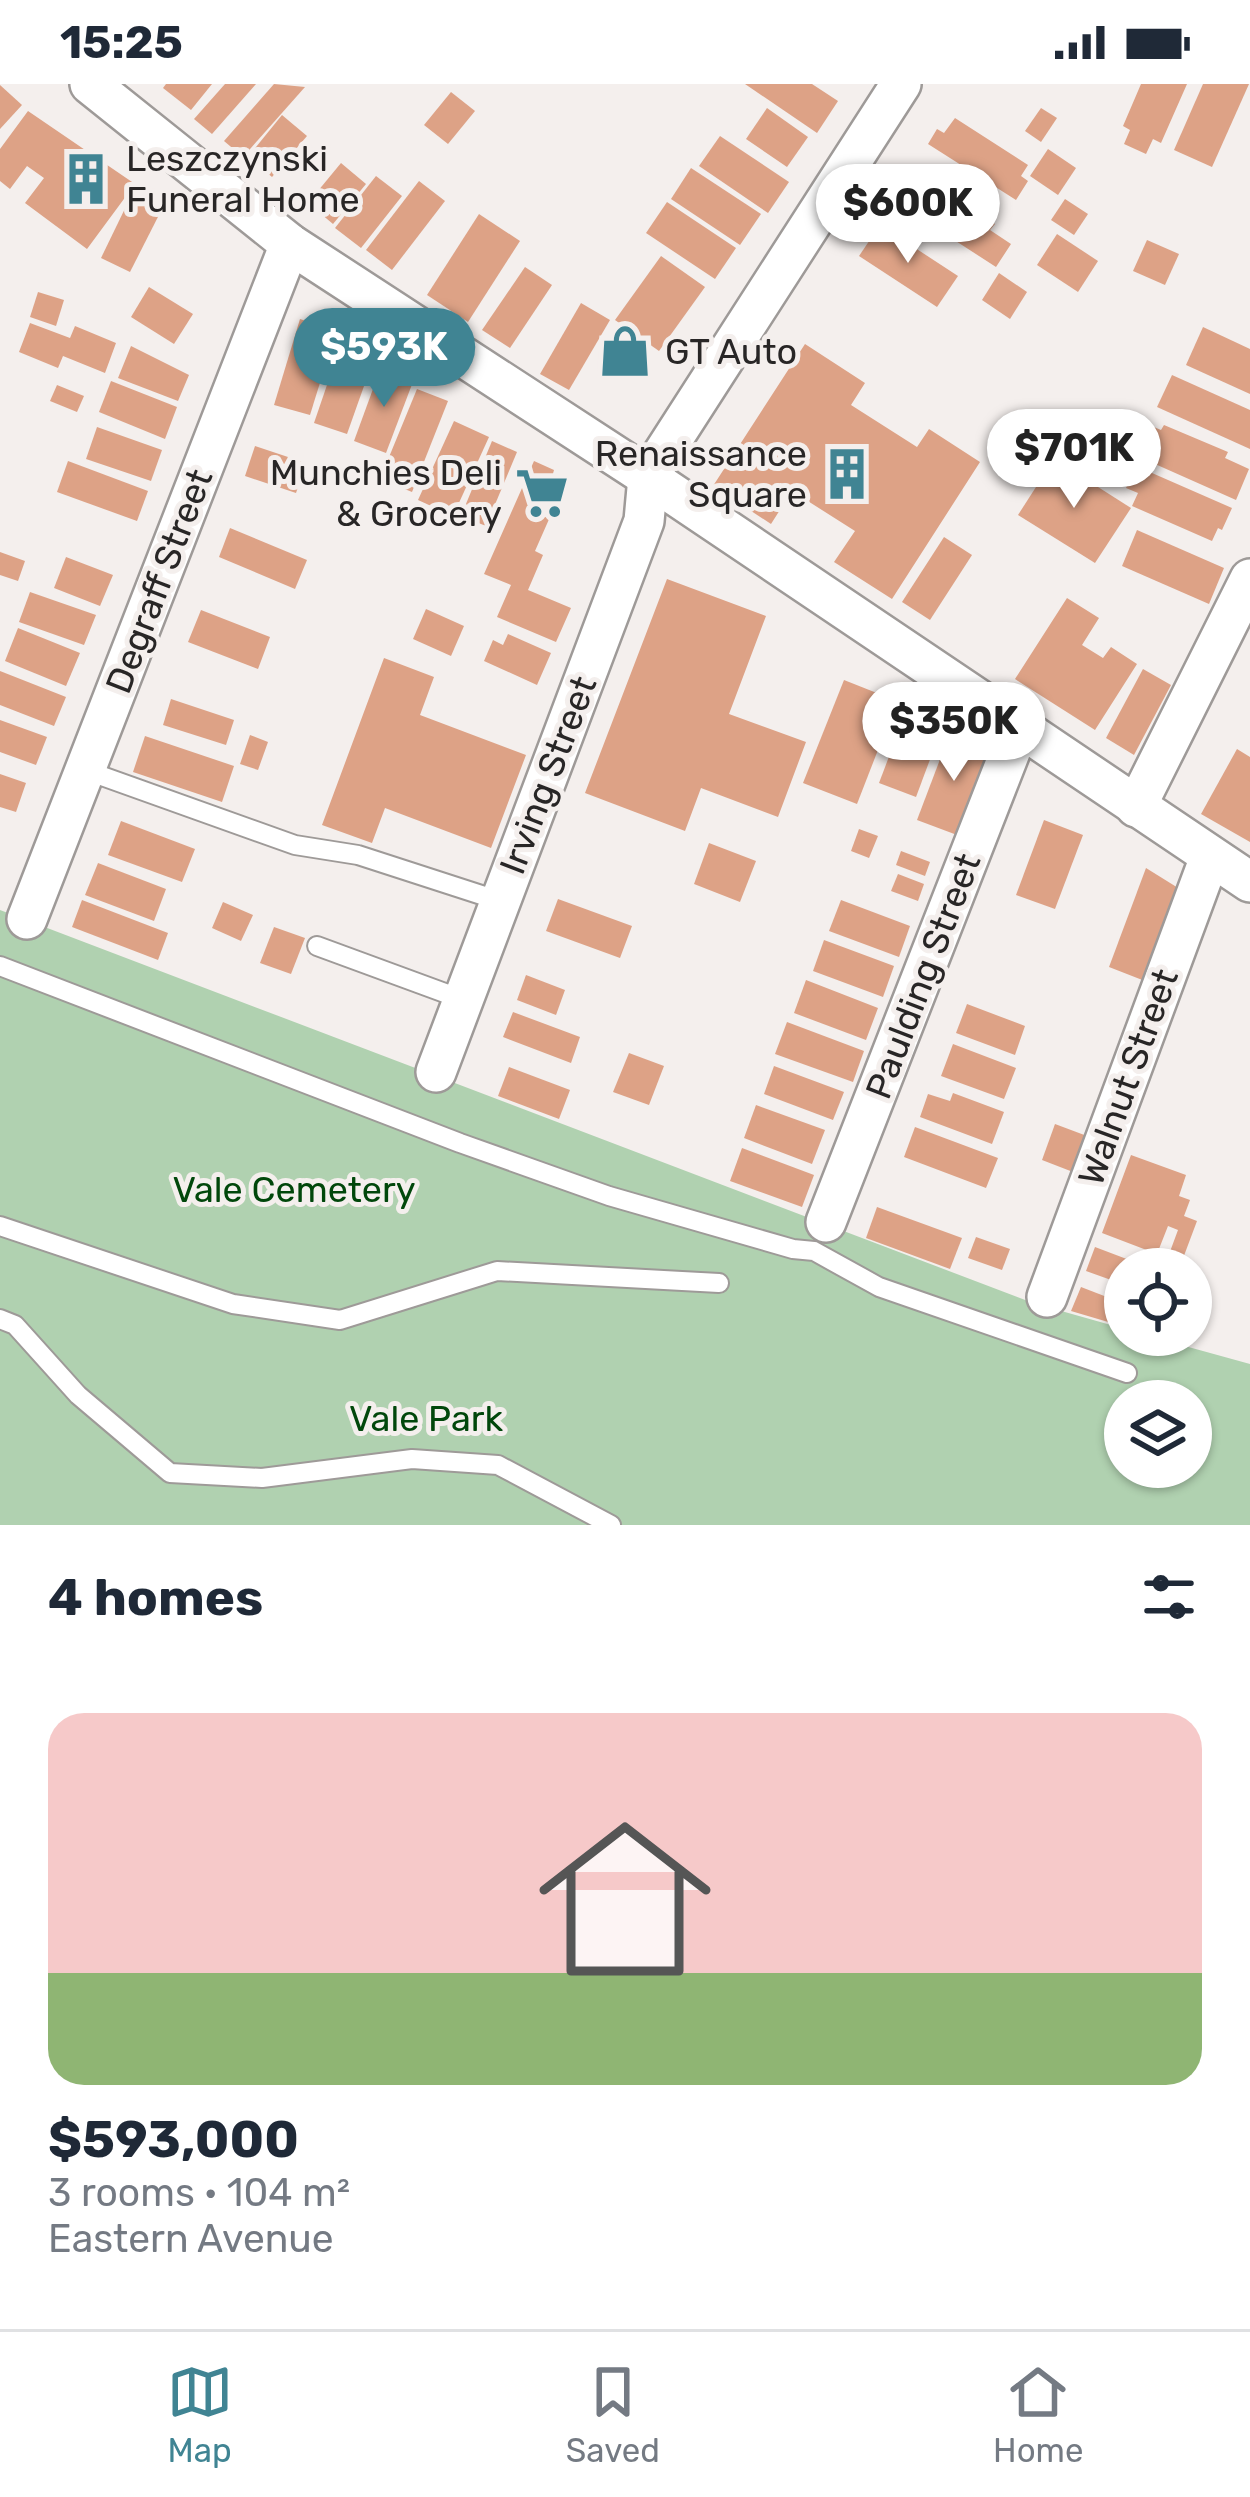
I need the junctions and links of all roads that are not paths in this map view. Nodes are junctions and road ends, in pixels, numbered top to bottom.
1 (90, 84) edge
2 (901, 84) edge
3 (290, 244) junction
4 (648, 477) junction
5 (1250, 579) edge
6 (1019, 729) junction
7 (85, 770) junction
8 (1136, 807) junction
9 (1210, 857) junction
10 (1250, 882) edge
11 (500, 901) junction
12 (27, 919) dead end
13 (317, 946) dead end
14 (1, 970) edge
15 (464, 1000) junction
16 (436, 1072) dead end
17 (826, 1222) dead end
18 (0, 1226) edge
19 (719, 1282) dead end
20 (1047, 1297) dead end
21 (0, 1318) edge
22 (1127, 1373) dead end
23 (611, 1525) edge

1 - 3 street
2 - 4 street
3 - 4 street
3 - 7 street, Degraff Street
4 - 6 street
4 - 11 street, Irving Street
5 - 8 street
6 - 8 street
6 - 17 street, Paulding Street
7 - 11 lane
7 - 12 street, Degraff Street
8 - 9 street
9 - 10 street
9 - 20 street, Walnut Street
11 - 15 street, Irving Street
13 - 15 lane
14 - 22 lane
15 - 16 street, Irving Street
18 - 19 lane
21 - 23 lane

